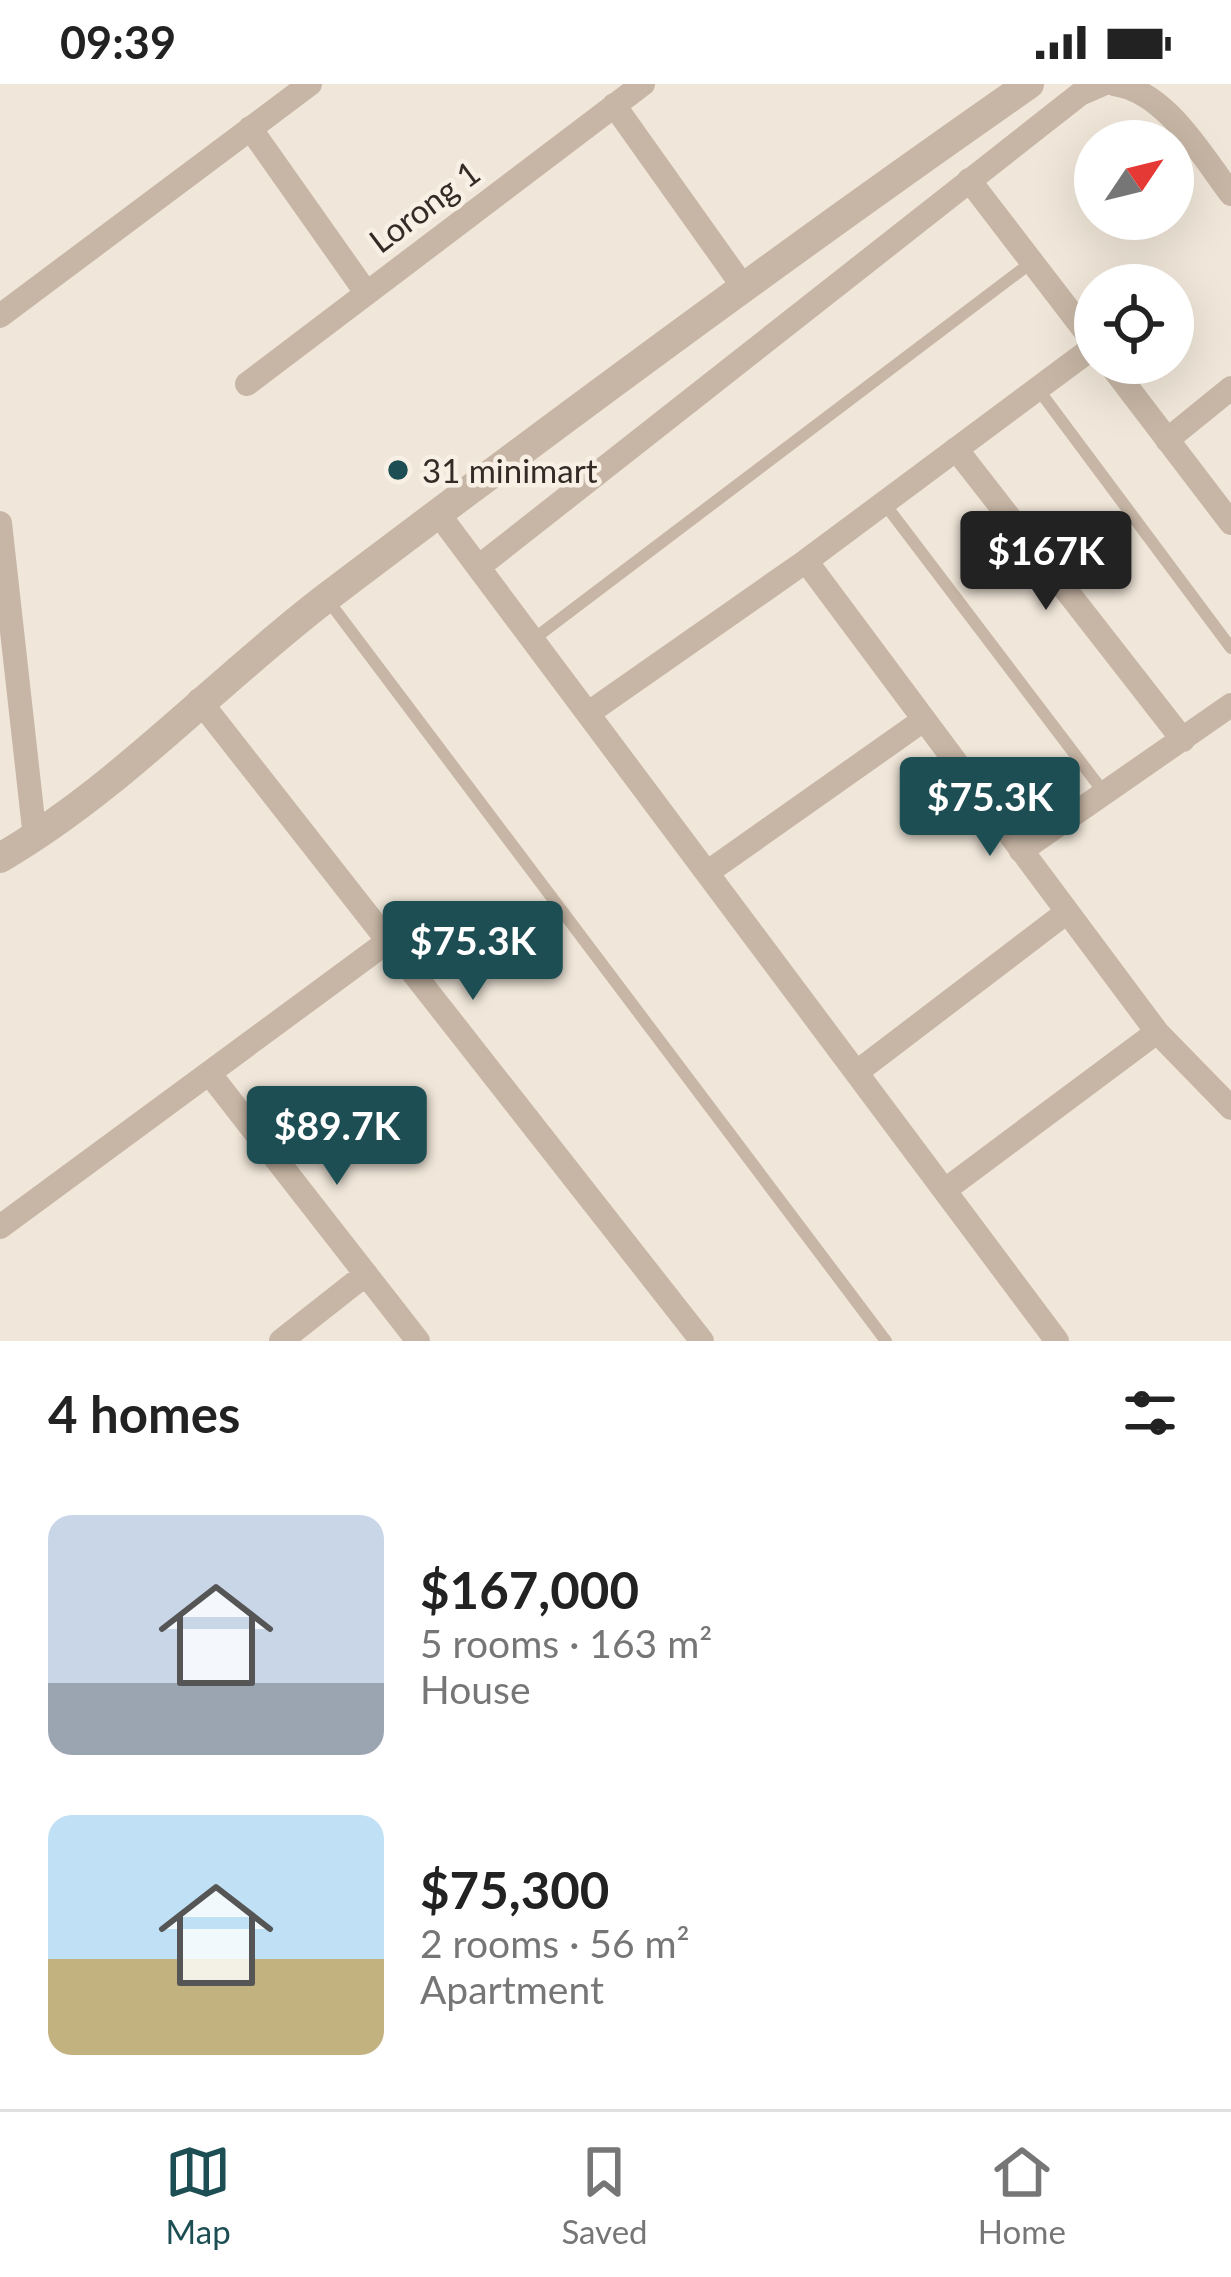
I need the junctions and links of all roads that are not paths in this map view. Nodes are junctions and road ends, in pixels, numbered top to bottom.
1 (310, 84) edge
2 (643, 84) edge
3 (1029, 84) edge
4 (1103, 84) edge
5 (1114, 84) edge
6 (614, 105) junction
7 (250, 128) junction
8 (969, 180) junction
9 (1231, 194) edge
10 (1032, 262) junction
11 (742, 285) junction
12 (365, 291) junction
13 (0, 316) edge
14 (1074, 317) edge
15 (1074, 361) edge
16 (247, 384) dead end
17 (1125, 384) edge
18 (1037, 388) junction
19 (1231, 388) edge
20 (1167, 440) junction
21 (956, 449) junction
22 (884, 503) junction
23 (440, 516) junction
24 (0, 523) edge
25 (1231, 523) edge
26 (806, 561) junction
27 (481, 565) junction
28 (326, 598) junction
29 (535, 638) junction
30 (1231, 648) edge
31 (199, 700) junction
32 (1231, 705) edge
33 (590, 712) junction
34 (922, 721) junction
35 (1184, 740) junction
36 (1105, 794) junction
37 (34, 838) junction
38 (1021, 850) junction
39 (0, 858) edge
40 (708, 872) junction
41 (1067, 912) junction
42 (387, 942) junction
43 (1157, 1032) junction
44 (209, 1072) junction
45 (857, 1072) junction
46 (1231, 1108) edge
47 (945, 1190) junction
48 (0, 1226) edge
49 (366, 1274) junction
50 (281, 1341) edge
51 (418, 1341) edge
52 (702, 1341) edge
53 (886, 1341) edge
54 (1057, 1341) edge

1 - 7 street
2 - 6 street, Lorong 1
3 - 11 street
4 - 8 street
5 - 9 street
6 - 11 street
6 - 12 street, Lorong 1
7 - 12 street
7 - 13 street
8 - 10 street
8 - 27 street
10 - 14 street
10 - 29 lane
11 - 23 street
12 - 16 street, Lorong 1
15 - 18 street
17 - 20 street
18 - 21 street
18 - 30 lane
19 - 20 street
20 - 25 street
21 - 22 street
21 - 35 street
22 - 26 street
22 - 36 lane
23 - 27 street
23 - 28 street
24 - 37 street
26 - 33 street
26 - 34 street
27 - 29 street
28 - 31 street
28 - 53 lane
29 - 33 street
31 - 37 street
31 - 42 street
32 - 35 street
33 - 40 street
34 - 38 street
34 - 40 street
35 - 36 street
36 - 38 street
37 - 39 street
38 - 41 street
40 - 45 street
41 - 43 street
41 - 45 street
42 - 44 street
42 - 52 street
43 - 46 street
43 - 47 street
44 - 48 street
44 - 49 street
45 - 47 street
47 - 54 street
49 - 50 street
49 - 51 street

